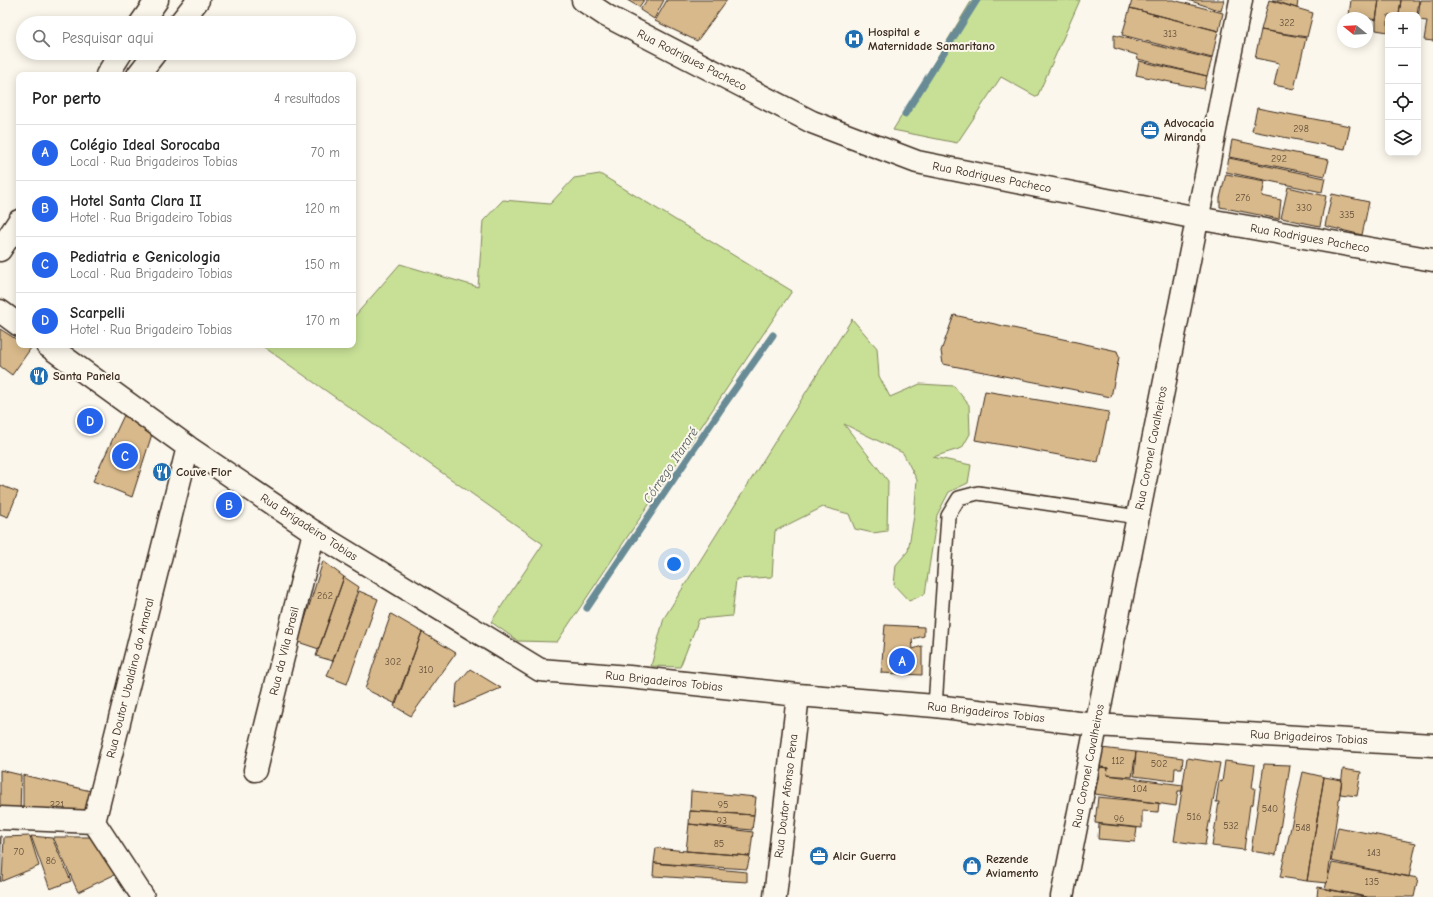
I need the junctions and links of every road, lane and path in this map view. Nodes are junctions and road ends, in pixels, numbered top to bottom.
1 (157, 0) edge
2 (198, 0) edge
3 (583, 0) edge
4 (1241, 0) edge
5 (146, 16) edge
6 (185, 16) edge
7 (117, 60) edge
8 (150, 60) edge
9 (109, 72) edge
10 (140, 72) edge
11 (1197, 218) junction
12 (16, 226) edge
13 (0, 250) edge
14 (1433, 260) edge
15 (0, 312) edge
16 (16, 323) edge
17 (50, 348) edge
18 (188, 447) junction
19 (1138, 517) junction
20 (314, 532) junction
21 (540, 670) joint
22 (798, 696) junction
23 (935, 706) junction
24 (1096, 725) junction
25 (1433, 745) edge
26 (255, 770) dead end
27 (0, 818) edge
28 (94, 822) junction
29 (143, 897) edge
30 (775, 897) edge
31 (1062, 897) edge

1 - 5 street
2 - 6 street
3 - 11 street, Rua Rodrigues Pacheco
4 - 11 street, Rua Coronel Cavalheiros
7 - 9 street
8 - 10 street
11 - 14 street, Rua Rodrigues Pacheco
11 - 19 street, Rua Coronel Cavalheiros
12 - 13 street
15 - 16 street
17 - 18 street, Rua Brigadeiro Tobias
18 - 20 street, Rua Brigadeiro Tobias
18 - 28 street, Rua Doutor Ubaldino do Amaral
19 - 23 lane
19 - 24 street, Rua Coronel Cavalheiros
20 - 21 street, Rua Brigadeiro Tobias
20 - 26 street, Rua da Vila Brasil
21 - 22 street, Rua Brigadeiros Tobias
22 - 23 street, Rua Brigadeiros Tobias
22 - 30 street, Rua Doutor Afonso Pena
23 - 24 street, Rua Brigadeiros Tobias
24 - 25 street, Rua Brigadeiros Tobias
24 - 31 street, Rua Coronel Cavalheiros
27 - 28 street
28 - 29 street

